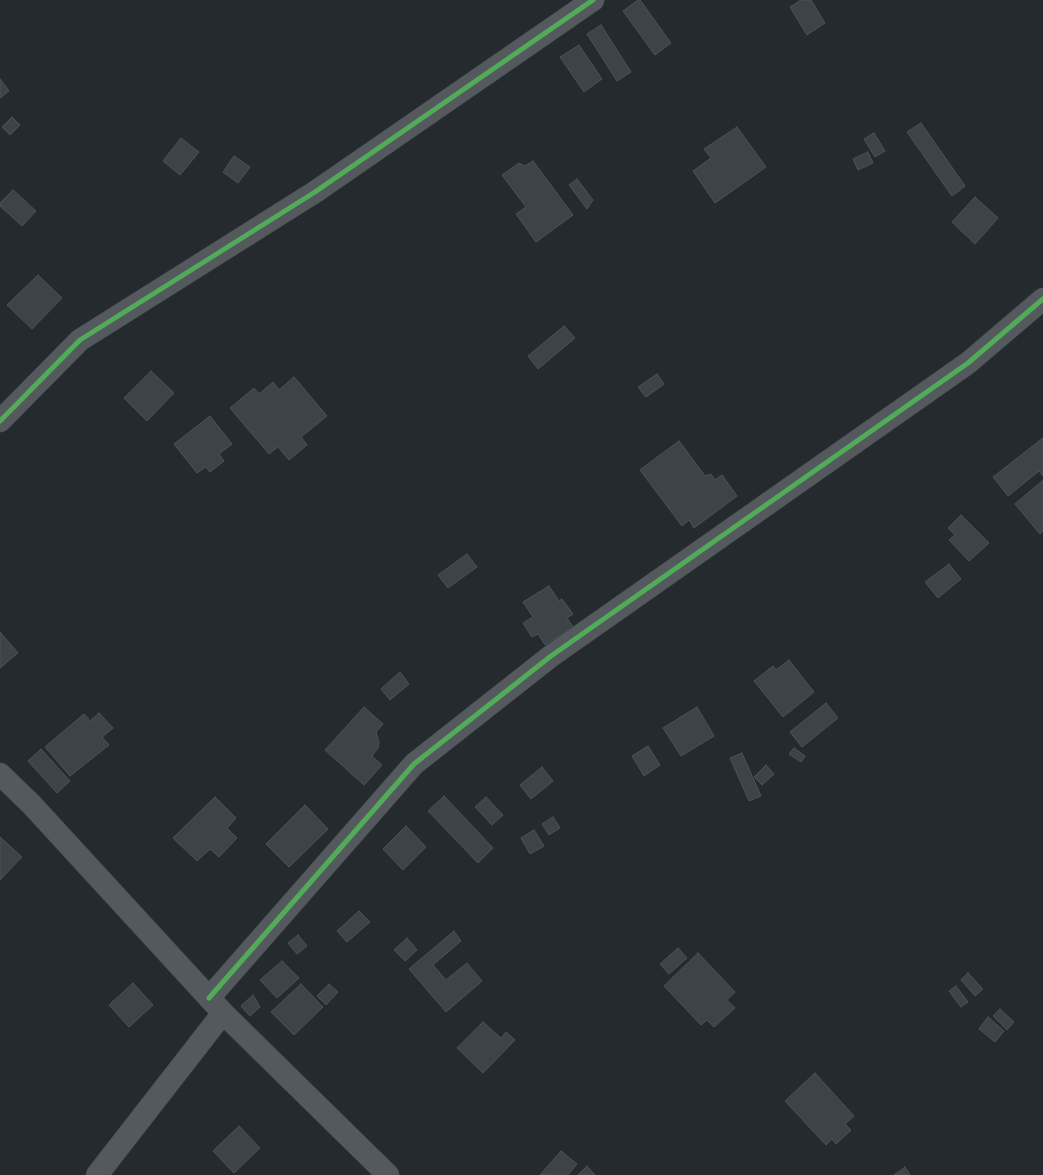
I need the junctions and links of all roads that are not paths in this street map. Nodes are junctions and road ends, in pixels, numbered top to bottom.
1 (593, 0) edge
2 (1043, 299) edge
3 (0, 420) edge
4 (0, 774) edge
5 (216, 1006) junction
6 (97, 1175) edge
7 (388, 1175) edge

1 - 3 street
2 - 5 street
4 - 5 street
5 - 6 street
5 - 7 street

